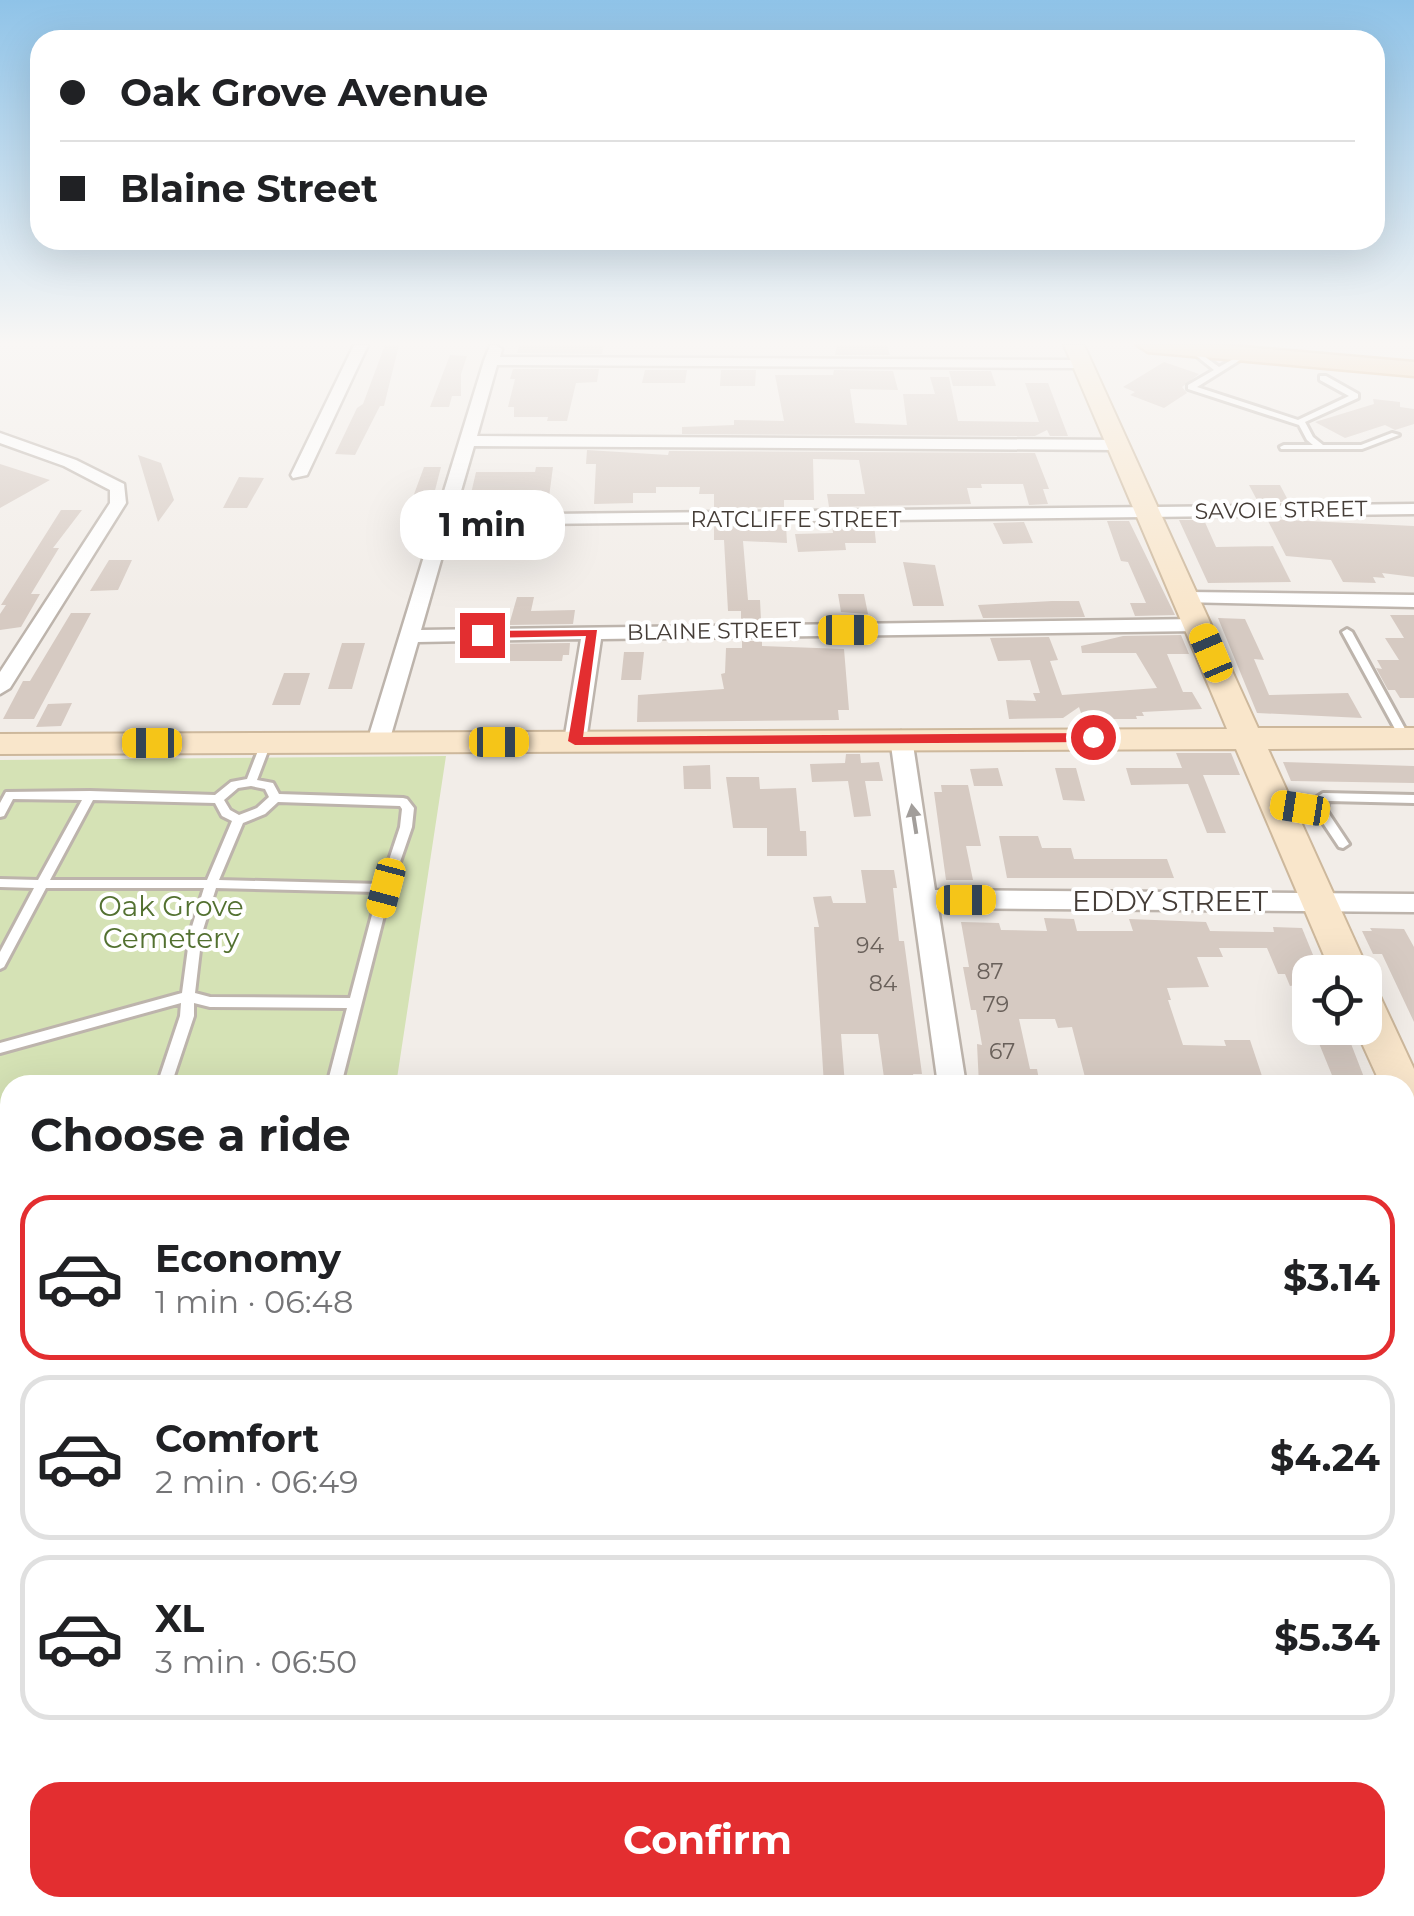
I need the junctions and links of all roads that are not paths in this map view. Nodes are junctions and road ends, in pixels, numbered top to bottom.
1 (319, 434) edge
2 (470, 434) edge
3 (1114, 434) edge
4 (1310, 434) edge
5 (1395, 436) dead end
6 (0, 438) edge
7 (468, 441) junction
8 (1118, 444) junction
9 (1284, 447) dead end
10 (1321, 447) junction
11 (299, 475) dead end
12 (1414, 509) edge
13 (1147, 514) junction
14 (444, 520) junction
15 (1187, 598) junction
16 (1414, 601) edge
17 (1199, 625) junction
18 (592, 632) junction
19 (1347, 632) dead end
20 (409, 636) junction
21 (0, 688) edge
22 (1246, 736) junction
23 (901, 738) junction
24 (1409, 738) edge
25 (575, 741) junction
26 (378, 742) junction
27 (266, 743) junction
28 (0, 744) edge
29 (251, 782) junction
30 (5, 795) edge
31 (90, 795) junction
32 (218, 798) junction
33 (275, 798) junction
34 (1414, 799) edge
35 (1278, 805) junction
36 (1321, 811) junction
37 (0, 813) edge
38 (238, 820) junction
39 (1343, 844) dead end
40 (0, 883) edge
41 (42, 884) junction
42 (211, 884) junction
43 (386, 888) junction
44 (926, 899) junction
45 (1319, 902) junction
46 (1414, 903) edge
47 (1342, 955) edge
48 (0, 964) edge
49 (188, 996) junction
50 (356, 1003) junction
51 (1382, 1041) edge
52 (0, 1048) edge
53 (167, 1075) edge
54 (337, 1075) edge
55 (951, 1075) edge
56 (1397, 1075) edge

1 - 11 street
2 - 7 street
3 - 8 street
4 - 10 lane
5 - 10 lane
6 - 21 street
7 - 8 street
7 - 14 street
8 - 13 street
9 - 10 lane
12 - 13 street, SAVOIE STREET
13 - 14 street, RATCLIFFE STREET
13 - 15 street
14 - 20 street
15 - 16 street
15 - 17 street
17 - 18 street, BLAINE STREET
17 - 22 street
18 - 20 street, BLAINE STREET
18 - 25 street
19 - 24 lane
20 - 26 street
22 - 23 street
22 - 24 street
22 - 35 street
23 - 25 street
44 -> 23 street
25 - 26 street
26 - 27 street
27 - 28 street
27 - 29 lane
29 - 32 lane
29 - 33 lane
30 - 31 lane
30 - 37 lane
31 - 32 lane
31 - 41 lane
32 - 38 lane
33 - 38 lane
33 - 43 lane
34 - 36 lane
35 - 36 lane
35 - 45 street
36 - 39 lane
38 - 42 lane
40 - 41 lane
41 - 42 lane
41 - 48 lane
42 - 43 lane
42 - 49 lane
43 - 50 lane
44 - 45 street, EDDY STREET
44 - 55 street
45 - 46 street, EDDY STREET
45 - 47 street
49 - 50 lane
49 - 52 lane
49 - 53 lane
50 - 54 lane
51 - 56 street

